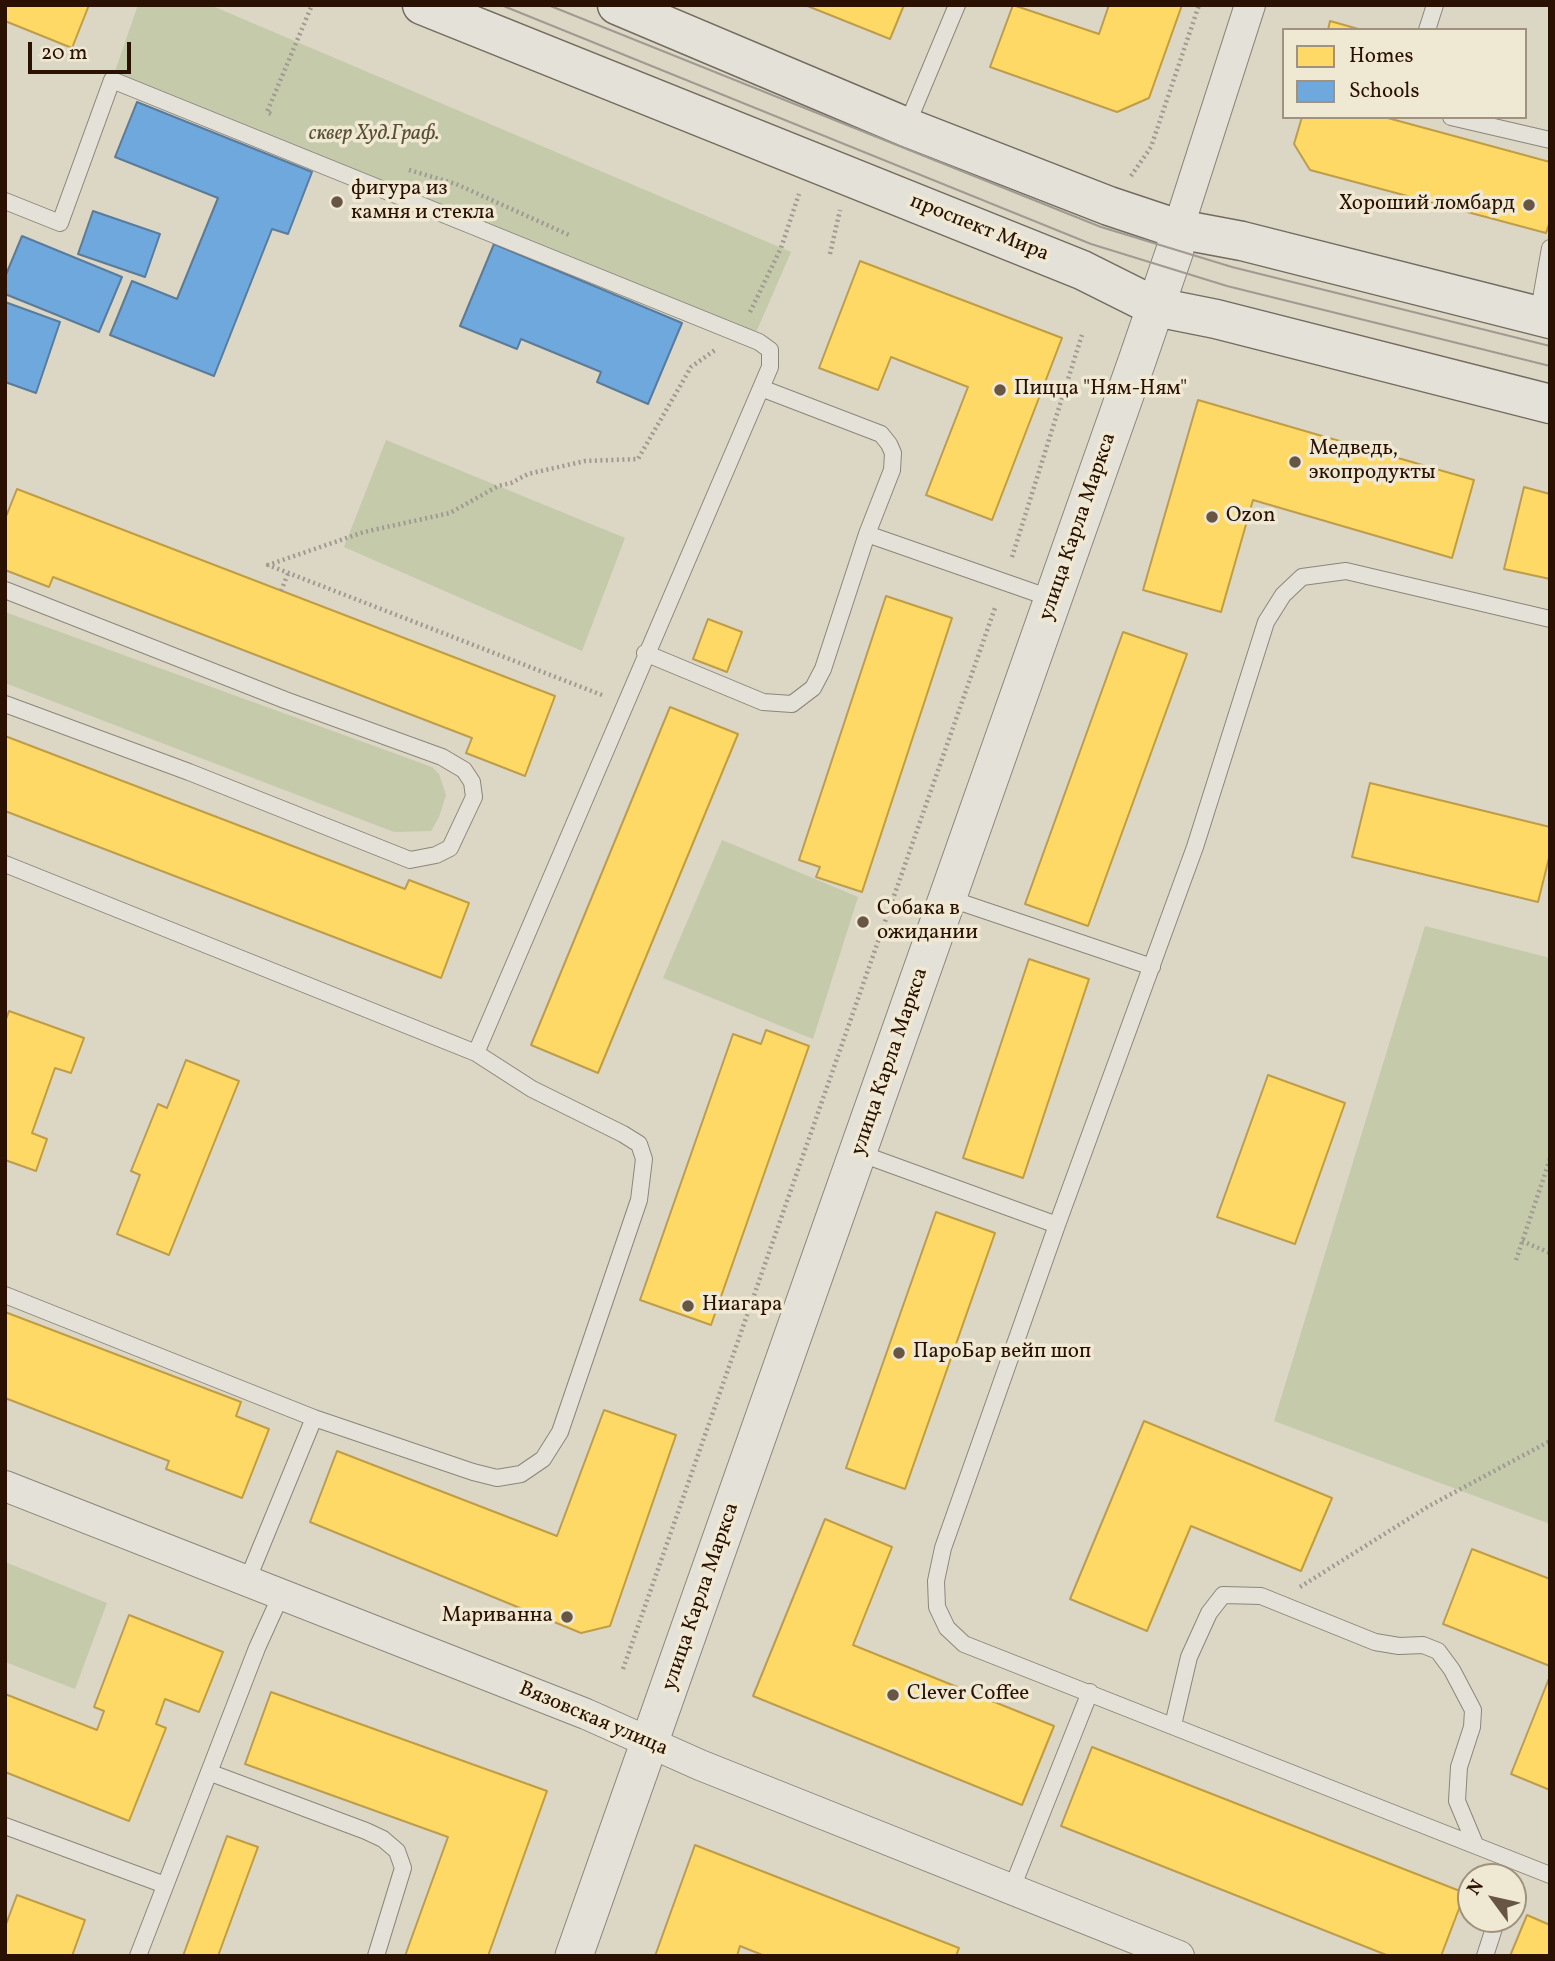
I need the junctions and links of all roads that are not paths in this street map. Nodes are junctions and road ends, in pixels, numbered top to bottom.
1 (422, 5) edge
2 (617, 5) edge
3 (957, 5) edge
4 (1250, 5) edge
5 (1435, 5) edge
6 (1428, 28) edge
7 (1460, 119) edge
8 (906, 127) junction
9 (1550, 139) edge
10 (5, 201) edge
11 (1178, 229) junction
12 (1550, 248) edge
13 (1156, 307) junction
14 (1544, 318) edge
15 (761, 388) junction
16 (1550, 404) edge
17 (867, 534) junction
18 (5, 590) edge
19 (1054, 599) junction
20 (1550, 619) edge
21 (645, 653) junction
22 (5, 704) edge
23 (5, 864) edge
24 (948, 898) junction
25 (1152, 967) junction
26 (476, 1053) junction
27 (859, 1153) junction
28 (1058, 1225) junction
29 (5, 1295) edge
30 (314, 1418) junction
31 (5, 1486) edge
32 (247, 1581) junction
33 (281, 1595) junction
34 (1090, 1692) junction
35 (1173, 1725) junction
36 (650, 1744) junction
37 (211, 1773) junction
38 (5, 1826) edge
39 (1475, 1844) junction
40 (1504, 1863) edge
41 (1527, 1872) edge
42 (1550, 1875) edge
43 (165, 1885) junction
44 (1012, 1888) junction
45 (1492, 1933) edge
46 (138, 1956) edge
47 (376, 1956) edge
48 (574, 1956) edge
49 (1179, 1956) edge
50 (1485, 1956) edge

1 - 13 main road, проспект Мира
2 - 8 main road
3 - 8 lane
4 - 11 street, улица Карла Маркса
5 - 6 lane
7 - 9 lane
8 - 11 main road
10 - 15 lane
11 - 13 street, улица Карла Маркса
11 - 14 main road
12 - 14 lane
13 - 16 main road, проспект Мира
13 - 19 street, улица Карла Маркса
15 - 17 lane
15 - 21 lane
17 - 19 lane
17 - 21 lane
18 - 22 lane
19 - 24 street, улица Карла Маркса
20 - 25 lane
21 - 26 lane
23 - 26 lane
24 - 25 lane
24 - 27 street, улица Карла Маркса
25 - 28 lane
26 - 30 lane
27 - 28 lane
27 - 36 street, улица Карла Маркса
28 - 34 lane
29 - 30 lane
30 - 32 lane
31 - 32 street, Вязовская улица
32 - 33 street, Вязовская улица
33 - 36 street, Вязовская улица
33 - 37 lane
34 - 35 lane
34 - 44 lane
35 - 39 lane
35 - 39 lane
36 - 44 street, Вязовская улица
36 - 48 street, улица Карла Маркса
37 - 43 lane
37 - 47 lane
38 - 43 lane
39 - 40 lane
41 - 42 lane
43 - 46 lane
44 - 49 street, Вязовская улица
45 - 50 lane

